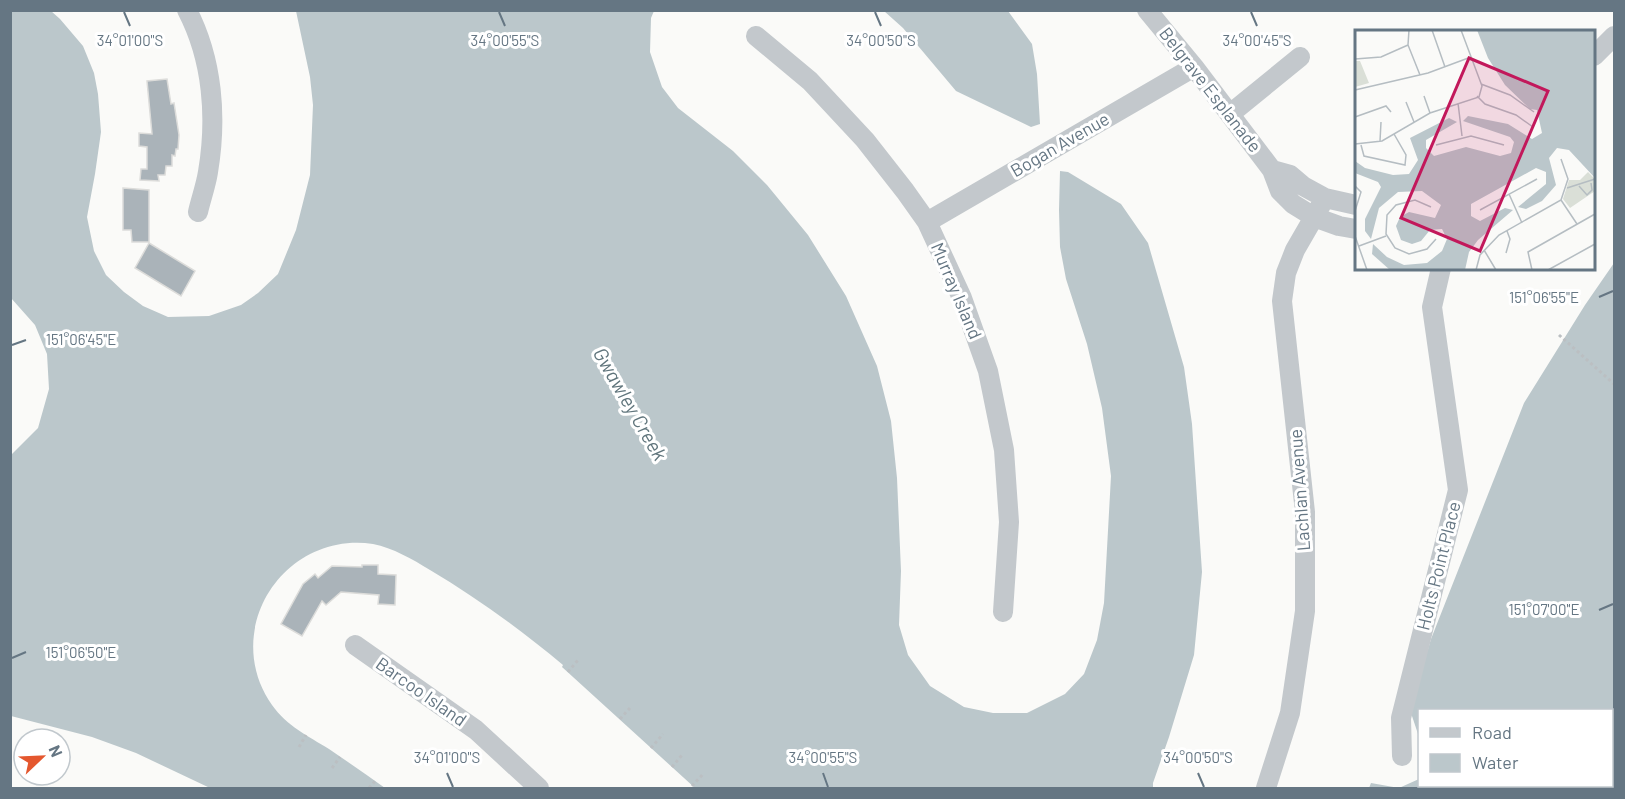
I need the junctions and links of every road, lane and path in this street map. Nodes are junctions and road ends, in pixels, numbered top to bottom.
1 (187, 10) edge
2 (1147, 10) edge
3 (756, 36) dead end
4 (1614, 36) edge
5 (1595, 54) edge
6 (1300, 57) dead end
7 (1194, 67) junction
8 (1230, 114) junction
9 (1272, 170) junction
10 (1325, 198) junction
11 (1355, 205) edge
12 (198, 212) dead end
13 (1314, 217) junction
14 (927, 222) junction
15 (1355, 229) edge
16 (1441, 270) edge
17 (1559, 335) dead end
18 (1614, 384) edge
19 (1003, 612) dead end
20 (355, 645) dead end
21 (578, 660) dead end
22 (568, 672) dead end
23 (630, 708) dead end
24 (620, 719) dead end
25 (663, 734) dead end
26 (306, 735) dead end
27 (299, 747) dead end
28 (651, 748) dead end
29 (682, 755) dead end
30 (1402, 756) dead end
31 (340, 757) dead end
32 (672, 767) dead end
33 (332, 768) dead end
34 (704, 773) dead end
35 (375, 781) dead end
36 (692, 786) dead end
37 (369, 789) edge
38 (539, 789) edge
39 (1266, 789) edge

1 - 12 street
2 - 7 street, Belgrave Esplanade
3 - 14 street, Murray Island
4 - 5 street
6 - 8 street
7 - 8 street, Belgrave Esplanade
7 - 14 street, Bogan Avenue
8 - 9 street, Belgrave Esplanade
9 - 10 street, Belgrave Esplanade
9 - 13 street, Belgrave Esplanade
10 - 11 street, Belgrave Esplanade
10 - 13 street, Lachlan Avenue
13 - 15 street, Belgrave Esplanade
13 - 39 street, Lachlan Avenue
14 - 19 street, Murray Island
16 - 30 street, Holts Point Place
17 - 18 path
20 - 38 street, Barcoo Island
21 - 22 path
23 - 24 path
25 - 28 path
26 - 27 path
29 - 32 path
31 - 33 path
34 - 36 path
35 - 37 path

